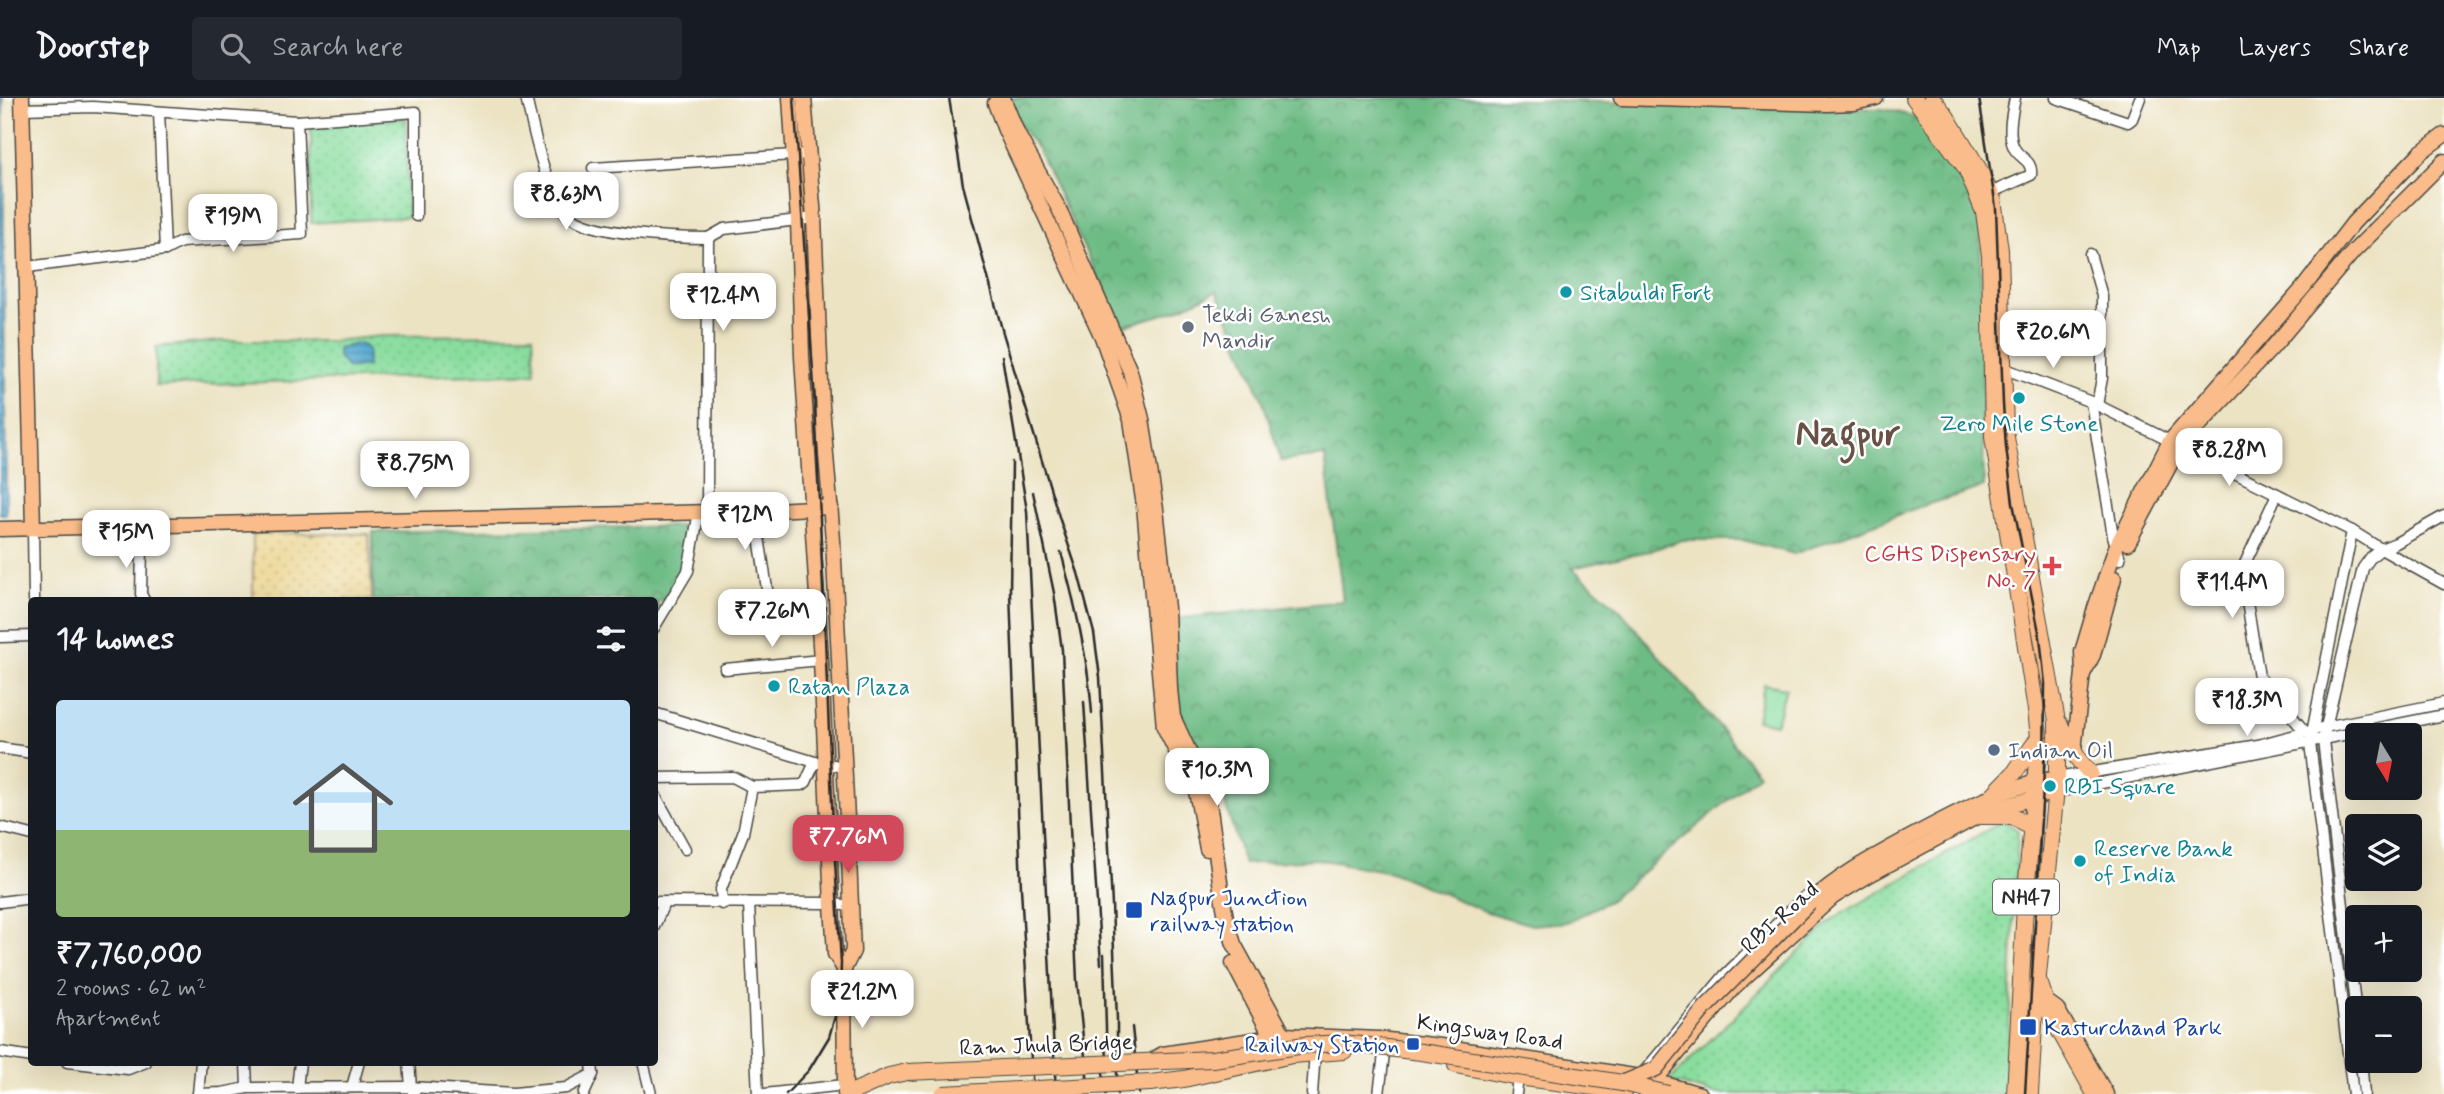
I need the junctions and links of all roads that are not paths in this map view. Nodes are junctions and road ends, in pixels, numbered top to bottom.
1 (526, 98) edge
2 (790, 98) edge
3 (804, 98) edge
4 (993, 98) edge
5 (1003, 98) edge
6 (1620, 98) edge
7 (1876, 98) edge
8 (1914, 98) edge
9 (1932, 98) edge
10 (2015, 98) edge
11 (2056, 98) edge
12 (2140, 98) edge
13 (1794, 100) edge
14 (23, 104) edge
15 (159, 112) junction
16 (297, 121) junction
17 (798, 121) junction
18 (2444, 135) edge
19 (801, 155) junction
20 (2444, 161) edge
21 (593, 168) dead end
22 (1990, 193) junction
23 (416, 216) dead end
24 (814, 218) junction
25 (798, 220) junction
26 (708, 238) junction
27 (165, 250) junction
28 (2090, 254) dead end
29 (27, 267) junction
30 (2267, 329) junction
31 (2278, 341) junction
32 (2003, 368) junction
33 (822, 390) junction
34 (804, 391) junction
35 (2094, 404) junction
36 (2175, 444) junction
37 (2277, 494) junction
38 (831, 507) junction
39 (810, 508) junction
40 (755, 511) junction
41 (703, 512) junction
42 (2444, 516) edge
43 (138, 525) junction
44 (33, 528) junction
45 (0, 529) edge
46 (2353, 531) junction
47 (2381, 549) junction
48 (2118, 553) junction
49 (2444, 584) edge
50 (767, 589) dead end
51 (34, 597) edge
52 (143, 597) edge
53 (658, 621) edge
54 (28, 636) edge
55 (0, 637) edge
56 (821, 660) junction
57 (725, 669) dead end
58 (2444, 703) edge
59 (658, 714) edge
60 (2444, 715) edge
61 (2057, 721) junction
62 (2314, 733) junction
63 (2039, 737) junction
64 (2323, 740) junction
65 (0, 748) edge
66 (2074, 750) junction
67 (28, 753) edge
68 (820, 763) junction
69 (845, 767) junction
70 (2090, 773) junction
71 (658, 778) edge
72 (2057, 785) junction
73 (752, 788) junction
74 (2035, 790) junction
75 (1993, 795) junction
76 (658, 800) edge
77 (1978, 816) junction
78 (0, 827) edge
79 (2031, 828) junction
80 (28, 834) edge
81 (685, 849) dead end
82 (1822, 891) junction
83 (28, 898) edge
84 (0, 900) edge
85 (659, 903) edge
86 (722, 904) junction
87 (749, 904) junction
88 (832, 905) junction
89 (851, 906) junction
90 (844, 969) junction
91 (2039, 994) junction
92 (2020, 996) junction
93 (2354, 996) edge
94 (2055, 1031) junction
95 (1275, 1032) junction
96 (0, 1052) edge
97 (1315, 1052) junction
98 (1384, 1054) junction
99 (28, 1056) edge
100 (1278, 1059) junction
101 (1145, 1063) junction
102 (106, 1066) edge
103 (136, 1066) edge
104 (201, 1066) edge
105 (246, 1066) edge
106 (301, 1066) edge
107 (358, 1066) edge
108 (409, 1066) edge
109 (644, 1066) edge
110 (593, 1068) edge
111 (2362, 1073) edge
112 (1518, 1077) junction
113 (1640, 1077) junction
114 (1655, 1081) junction
115 (352, 1087) junction
116 (247, 1088) junction
117 (305, 1090) edge
118 (412, 1090) edge
119 (846, 1091) edge
120 (1634, 1092) edge
121 (198, 1094) edge
122 (584, 1094) edge
123 (651, 1094) edge
124 (758, 1094) edge
125 (765, 1094) edge
126 (943, 1094) edge
127 (1312, 1094) edge
128 (1378, 1094) edge
129 (1516, 1094) edge
130 (1668, 1094) edge
131 (1700, 1094) edge
132 (2015, 1094) edge
133 (2030, 1094) edge
134 (2087, 1094) edge
135 (2095, 1094) edge
136 (2106, 1094) edge
137 (2353, 1094) edge
138 (2364, 1094) edge

1 - 26 street
2 - 17 main road
3 - 17 main road
4 - 95 main road
5 - 95 main road
6 - 13 main road
7 - 13 main road
8 - 63 highway
9 - 22 highway
10 - 22 street
11 - 12 street
14 - 15 street
14 - 29 main road
15 - 16 street
15 - 27 street
16 - 23 street
16 - 27 street
17 - 19 main road
18 - 30 main road
19 - 21 street
19 - 24 main road
19 - 25 main road
20 - 31 main road
22 - 32 highway
24 - 25 street
24 - 33 main road
25 - 26 street
25 - 34 main road
26 - 41 street
27 - 29 street
28 - 35 street
29 - 44 main road
30 - 31 main road
30 - 36 main road
31 - 36 main road
32 - 35 street
32 - 61 highway
33 - 34 main road
33 - 38 main road
34 - 39 main road
35 - 36 street
35 - 48 street
36 - 37 street
36 - 48 main road
37 - 46 street
37 - 62 street
38 - 39 main road
38 - 69 main road
39 - 40 main road
39 - 56 main road
40 - 41 main road
40 - 50 street
41 - 43 main road
41 - 53 street
42 - 47 street
43 - 44 main road
43 - 52 street
44 - 45 main road
44 - 51 street
46 - 47 street
46 - 62 street
47 - 49 street
47 - 62 street
48 - 66 main road
54 - 55 street
56 - 57 street
56 - 68 main road
58 - 62 street
59 - 68 street
60 - 64 street
61 - 66 highway
61 - 72 highway
62 - 64 street
62 - 70 street
62 - 72 street
62 - 137 street
63 - 74 highway
63 - 75 highway
64 - 93 street
65 - 67 street
66 - 70 highway
68 - 69 street
68 - 73 street
68 - 88 main road
69 - 89 main road
70 - 72 street
71 - 73 street
72 - 74 main road
72 - 91 highway, NH47
73 - 86 street
74 - 75 main road
74 - 77 main road, RBI Road
74 - 79 highway, NH47
75 - 82 main road
76 - 81 street
77 - 79 highway
77 - 114 main road, RBI Road
78 - 80 street
79 - 92 highway, NH47
82 - 113 street
82 - 120 main road, bridge
83 - 84 street
85 - 86 street
86 - 87 street
87 - 88 street
87 - 124 street
88 - 89 street
88 - 90 main road
89 - 90 main road
90 - 119 main road
91 - 92 highway
91 - 94 highway
91 - 133 highway
91 - 136 main road
92 - 132 highway
94 - 134 highway
94 - 135 highway
95 - 100 main road
95 - 101 main road, Kingsway Road
95 - 113 main road, Kingsway Road
96 - 99 street
97 - 98 highway, Ram Jhula Bridge
97 - 100 highway, Ram Jhula Bridge
97 - 127 street
98 - 112 highway, Ram Jhula Bridge
98 - 128 street
100 - 126 highway, Ram Jhula Bridge, bridge
101 - 119 highway, Ram Jhula Bridge, bridge
101 - 120 highway, Ram Jhula Bridge, bridge
102 - 103 street
104 - 121 street
105 - 116 street
106 - 117 street
107 - 115 street
108 - 118 street
109 - 123 street
110 - 118 street
110 - 122 street
111 - 138 street
112 - 120 highway, Ram Jhula Bridge
112 - 129 street
113 - 114 main road, Kingsway Road
113 - 120 street
114 - 120 main road, RBI Road
114 - 131 main road, Kingsway Road
115 - 117 street
115 - 118 street
116 - 117 street
116 - 121 street
119 - 125 street
120 - 130 highway, bridge

